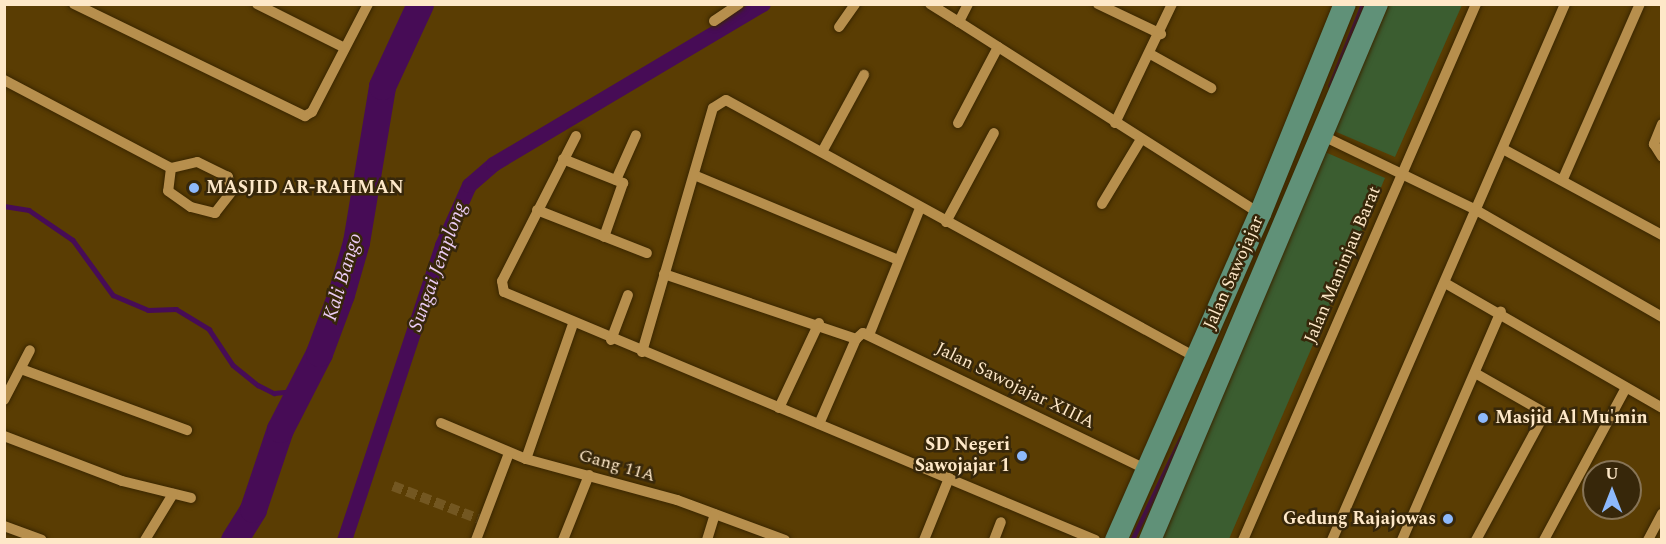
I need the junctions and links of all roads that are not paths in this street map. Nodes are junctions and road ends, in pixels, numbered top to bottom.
1 (74, 4) edge
2 (257, 4) edge
3 (368, 4) edge
4 (739, 4) edge
5 (855, 4) edge
6 (930, 4) edge
7 (968, 4) edge
8 (1098, 4) edge
9 (1172, 4) edge
10 (1345, 4) edge
11 (1377, 4) edge
12 (1476, 4) edge
13 (1565, 4) edge
14 (1640, 4) edge
15 (714, 21) dead end
16 (959, 22) junction
17 (839, 27) dead end
18 (1161, 34) junction
19 (998, 47) junction
20 (345, 48) junction
21 (1152, 55) junction
22 (864, 75) dead end
23 (4, 80) edge
24 (1211, 88) dead end
25 (958, 123) dead end
26 (1115, 123) junction
27 (1662, 124) edge
28 (994, 134) dead end
29 (636, 135) dead end
30 (1320, 135) junction
31 (576, 136) dead end
32 (1140, 141) junction
33 (1503, 149) junction
34 (822, 152) junction
35 (1662, 157) edge
36 (563, 159) junction
37 (171, 168) junction
38 (1402, 171) junction
39 (694, 176) junction
40 (1563, 179) junction
41 (616, 180) junction
42 (1102, 204) dead end
43 (920, 208) junction
44 (537, 210) junction
45 (1476, 210) junction
46 (1260, 214) junction
47 (946, 222) junction
48 (1662, 235) edge
49 (604, 237) junction
50 (647, 253) dead end
51 (896, 259) junction
52 (664, 274) junction
53 (1445, 283) junction
54 (628, 295) dead end
55 (1501, 311) junction
56 (1662, 317) edge
57 (819, 323) junction
58 (573, 324) junction
59 (869, 335) junction
60 (856, 339) junction
61 (611, 340) junction
62 (30, 350) dead end
63 (642, 352) junction
64 (1197, 358) junction
65 (21, 369) junction
66 (1475, 373) junction
67 (1626, 388) junction
68 (4, 400) edge
69 (779, 408) junction
70 (1662, 408) edge
71 (441, 423) dead end
72 (819, 424) junction
73 (187, 430) dead end
74 (4, 436) edge
75 (509, 453) junction
76 (526, 459) junction
77 (1146, 469) junction
78 (589, 475) junction
79 (949, 478) junction
80 (172, 494) junction
81 (191, 498) dead end
82 (715, 514) junction
83 (1662, 514) edge
84 (1001, 522) dead end
85 (4, 526) edge
86 (42, 540) edge
87 (145, 540) edge
88 (476, 540) edge
89 (563, 540) edge
90 (707, 540) edge
91 (785, 540) edge
92 (924, 540) edge
93 (994, 540) edge
94 (1095, 540) edge
95 (1116, 540) edge
96 (1150, 540) edge
97 (1243, 540) edge
98 (1332, 540) edge
99 (1402, 540) edge
100 (1476, 540) edge
101 (1544, 540) edge
102 (1648, 540) edge

1 - 20 street
2 - 20 street
3 - 20 street
4 - 15 street
5 - 17 street
6 - 16 street
7 - 16 street
8 - 18 street
9 - 18 street
10 - 46 main road, Jalan Sawojajar
11 - 30 main road, Jalan Sawojajar
12 - 38 street, Jalan Maninjau Barat
13 - 33 street
14 - 40 street
16 - 19 street
18 - 21 street
19 - 25 street
19 - 26 street
21 - 24 street
21 - 26 street
22 - 34 street
23 - 37 street
26 - 32 street
27 - 35 street
28 - 47 street
29 - 41 street
30 - 38 street
30 - 96 main road, Jalan Sawojajar
31 - 36 street
32 - 42 street
32 - 46 street
33 - 40 street
33 - 45 street
34 - 39 street
34 - 43 street
36 - 41 street
36 - 44 street
37 - 37 street
38 - 45 street
38 - 97 street, Jalan Maninjau Barat
39 - 51 street
39 - 52 street
40 - 48 street
41 - 49 street
43 - 47 street
43 - 51 street
44 - 49 street
44 - 58 street
45 - 53 street
45 - 56 street
46 - 64 main road, Jalan Sawojajar
47 - 64 street
49 - 50 street
51 - 59 street
52 - 57 street
52 - 63 street
53 - 55 street
53 - 98 street
54 - 61 street
55 - 66 street
55 - 67 street
57 - 60 street
57 - 69 street
58 - 61 street
58 - 76 street
59 - 60 street
59 - 77 street, Jalan Sawojajar XIIIA
60 - 72 street
61 - 63 street
62 - 65 street
63 - 69 street
64 - 77 main road, Jalan Sawojajar
65 - 68 street
65 - 73 street
66 - 99 street
66 - 100 street
67 - 70 street
67 - 101 street
69 - 72 street
71 - 75 street, Gang 11A
72 - 79 street
74 - 80 street
75 - 76 street, Gang 11A
75 - 88 street
76 - 78 street, Gang 11A
77 - 95 main road, Jalan Sawojajar
78 - 82 street, Gang 11A
78 - 89 street
79 - 92 street
79 - 94 street
80 - 81 street
80 - 87 street
82 - 90 street
82 - 91 street, Gang 11A
83 - 102 street
84 - 93 street
85 - 86 street

